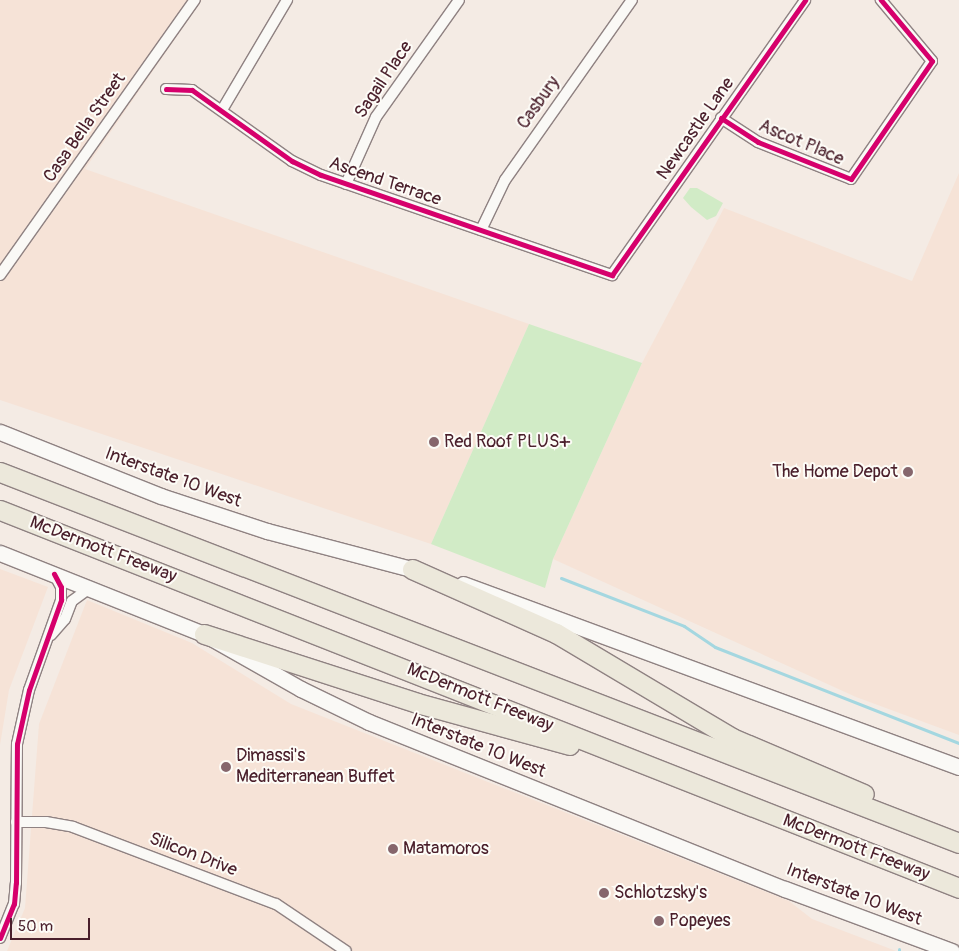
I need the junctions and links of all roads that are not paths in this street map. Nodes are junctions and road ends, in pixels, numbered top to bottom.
1 (195, 0) edge
2 (287, 0) edge
3 (459, 0) edge
4 (632, 0) edge
5 (805, 0) edge
6 (881, 0) edge
7 (166, 89) dead end
8 (222, 110) junction
9 (721, 118) junction
10 (346, 184) junction
11 (481, 230) junction
12 (0, 274) edge
13 (612, 275) joint
14 (0, 432) edge
15 (0, 472) edge
16 (0, 510) edge
17 (0, 553) edge
18 (412, 569) junction
19 (54, 574) junction
20 (90, 588) junction
21 (204, 634) junction
22 (51, 635) junction
23 (959, 768) edge
24 (732, 799) junction
25 (16, 822) junction
26 (959, 842) edge
27 (959, 888) edge
28 (0, 938) edge
29 (346, 951) edge
30 (952, 951) edge

1 - 12 street, Casa Bella Street
2 - 8 street
3 - 10 street, Sagail Place
4 - 11 street, Casbury
5 - 9 street, Newcastle Lane
6 - 9 street, Ascot Place
7 - 8 street, Ascend Terrace
8 - 10 street, Ascend Terrace
9 - 13 street, Newcastle Lane
10 - 11 street, Ascend Terrace
11 - 13 street, Ascend Terrace
14 - 18 main road, Interstate 10 West
15 - 26 highway, McDermott Freeway
16 - 24 highway, McDermott Freeway
17 - 19 main road, Interstate 10 West
18 - 23 main road, Interstate 10 West
18 - 26 highway
19 - 20 main road, Interstate 10 West
19 - 22 street
20 - 21 main road, Interstate 10 West
20 - 22 street
21 - 24 highway
21 - 30 main road, Interstate 10 West
22 - 25 street
24 - 27 highway, McDermott Freeway
25 - 28 street
25 - 29 street, Silicon Drive

